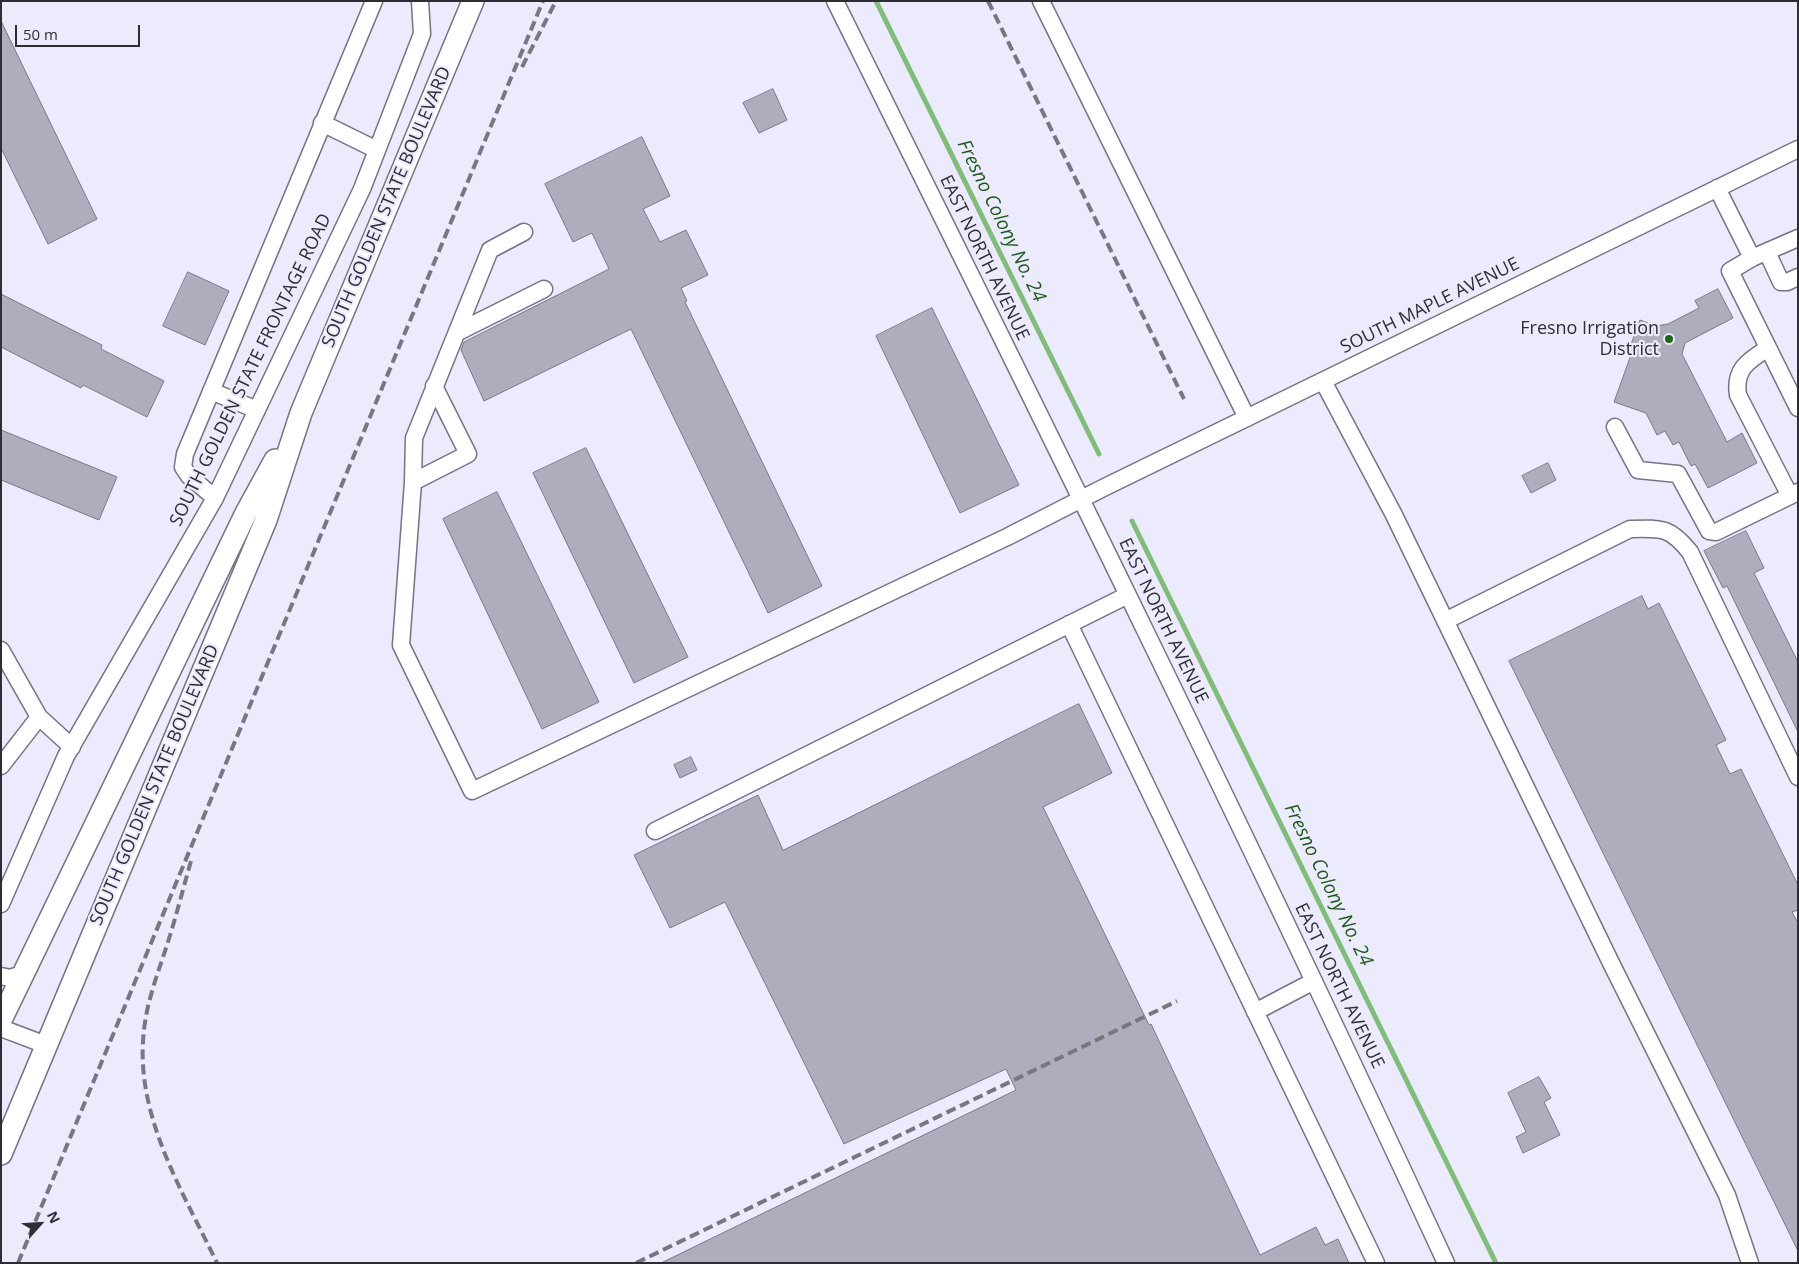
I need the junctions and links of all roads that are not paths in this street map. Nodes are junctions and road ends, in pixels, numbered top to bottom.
1 (374, 1) edge
2 (420, 1) edge
3 (835, 1) edge
4 (1041, 1) edge
5 (471, 5) edge
6 (322, 123) junction
7 (1798, 149) edge
8 (377, 150) junction
9 (1717, 188) junction
10 (524, 232) dead end
11 (1798, 238) edge
12 (1759, 255) junction
13 (1798, 278) edge
14 (544, 289) dead end
15 (458, 332) junction
16 (1768, 348) junction
17 (1323, 381) junction
18 (434, 386) junction
19 (211, 391) junction
20 (1798, 408) edge
21 (257, 410) junction
22 (301, 413) junction
23 (1247, 418) junction
24 (1616, 427) dead end
25 (413, 482) junction
26 (1794, 494) edge
27 (215, 498) junction
28 (1080, 499) junction
29 (1128, 595) junction
30 (1445, 621) junction
31 (1069, 624) junction
32 (1, 650) edge
33 (39, 717) junction
34 (72, 747) junction
35 (1, 766) edge
36 (1798, 777) edge
37 (655, 831) dead end
38 (1, 904) edge
39 (24, 974) junction
40 (1, 976) edge
41 (1314, 981) junction
42 (1255, 1012) junction
43 (1, 1020) edge
44 (1, 1028) edge
45 (46, 1045) junction
46 (1, 1154) edge
47 (1749, 1262) edge
48 (1376, 1263) edge
49 (1446, 1263) edge

1 - 6 street
2 - 8 street, SOUTH GOLDEN STATE FRONTAGE ROAD
3 - 28 street, EAST NORTH AVENUE
4 - 23 street
5 - 22 main road, SOUTH GOLDEN STATE BOULEVARD
6 - 8 street
6 - 19 street
7 - 9 street, SOUTH MAPLE AVENUE
8 - 21 street, SOUTH GOLDEN STATE FRONTAGE ROAD
9 - 12 street
9 - 17 street, SOUTH MAPLE AVENUE
10 - 15 street
11 - 12 street
12 - 13 street
12 - 16 street
14 - 15 street
15 - 18 street
16 - 20 street
16 - 26 street
17 - 23 street, SOUTH MAPLE AVENUE
17 - 30 street
18 - 25 street
18 - 25 street
19 - 21 street
19 - 27 street
21 - 27 street, SOUTH GOLDEN STATE FRONTAGE ROAD
22 - 39 main road, SOUTH GOLDEN STATE BOULEVARD
22 - 45 main road, SOUTH GOLDEN STATE BOULEVARD
23 - 28 street, SOUTH MAPLE AVENUE
24 - 26 street
25 - 28 street, SOUTH MAPLE AVENUE
27 - 34 street, SOUTH GOLDEN STATE FRONTAGE ROAD
28 - 29 street, EAST NORTH AVENUE
29 - 31 street
29 - 41 street, EAST NORTH AVENUE
30 - 36 street
30 - 47 street
31 - 37 street
31 - 42 street
32 - 33 street
33 - 34 street
33 - 35 street
34 - 38 street, SOUTH GOLDEN STATE FRONTAGE ROAD
39 - 40 street
39 - 43 main road, SOUTH GOLDEN STATE BOULEVARD
41 - 42 street
41 - 49 street, EAST NORTH AVENUE
42 - 48 street
44 - 45 street
45 - 46 main road, SOUTH GOLDEN STATE BOULEVARD

